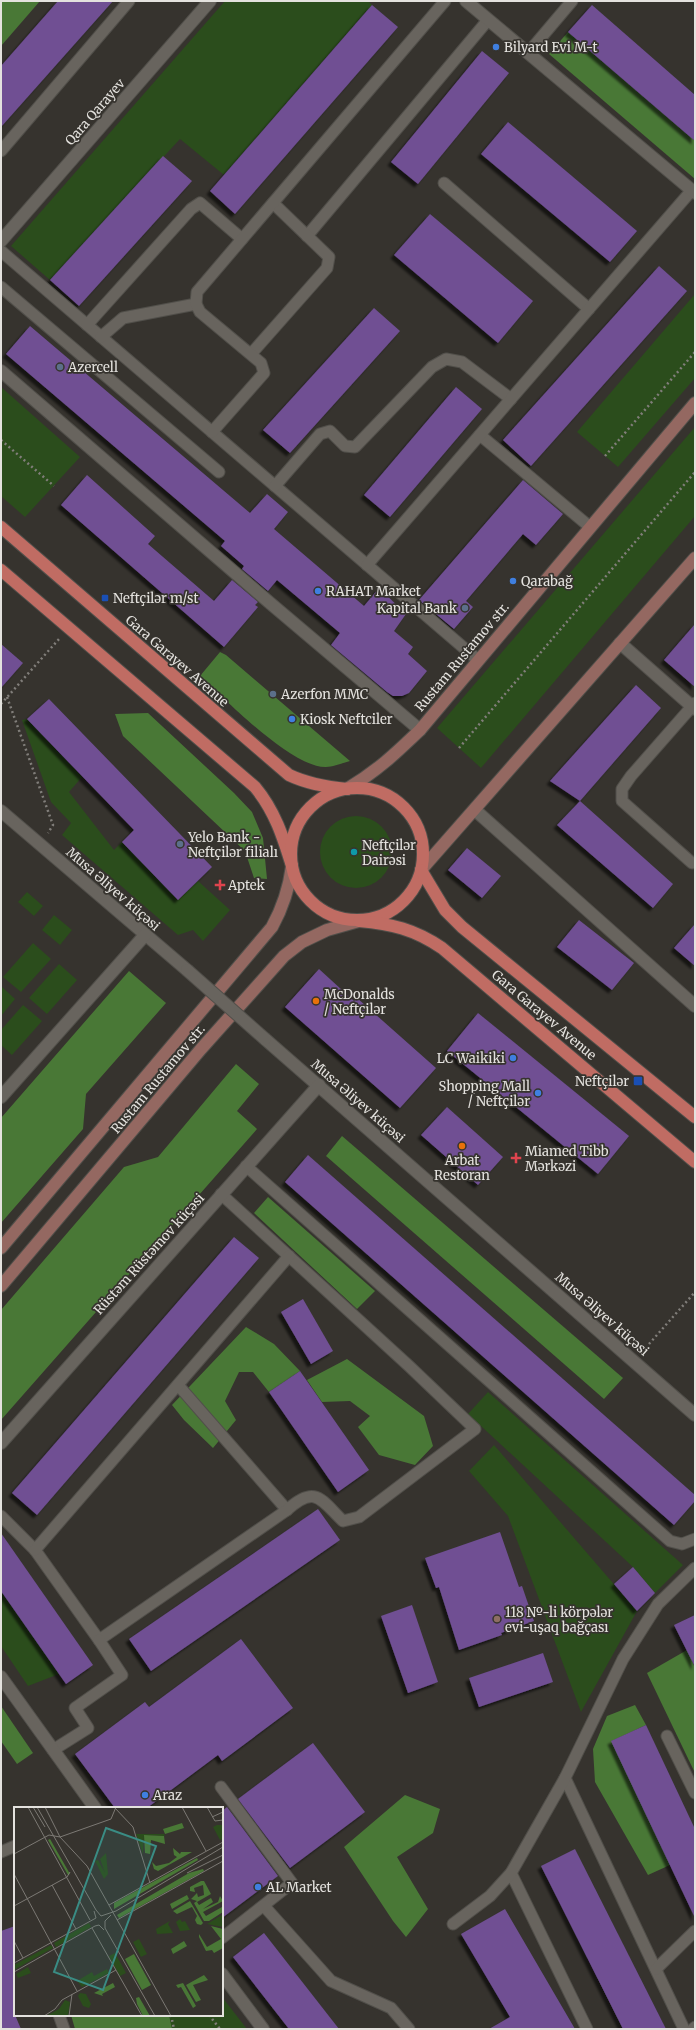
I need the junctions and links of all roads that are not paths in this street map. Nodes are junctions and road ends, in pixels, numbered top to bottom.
1 (130, 1) edge
2 (210, 1) edge
3 (445, 1) edge
4 (466, 1) edge
5 (572, 1) edge
6 (488, 20) junction
7 (528, 53) junction
8 (1, 151) edge
9 (444, 183) dead end
10 (693, 192) edge
11 (273, 203) junction
12 (307, 236) junction
13 (242, 239) junction
14 (1, 241) edge
15 (1, 251) edge
16 (1, 287) edge
17 (196, 304) junction
18 (589, 309) junction
19 (87, 325) junction
20 (101, 337) junction
21 (251, 354) junction
22 (1, 371) edge
23 (511, 399) junction
24 (695, 403) edge
25 (212, 432) junction
26 (480, 435) junction
27 (219, 472) dead end
28 (275, 486) junction
29 (1, 527) edge
30 (590, 527) junction
31 (695, 558) edge
32 (367, 565) junction
33 (1, 570) edge
34 (620, 643) junction
35 (478, 660) junction
36 (694, 706) edge
37 (420, 730) junction
38 (347, 788) junction
39 (475, 810) junction
40 (1, 811) edge
41 (692, 863) dead end
42 (292, 866) junction
43 (421, 870) junction
44 (359, 921) junction
45 (145, 934) junction
46 (695, 1006) edge
47 (319, 1085) junction
48 (1, 1097) edge
49 (695, 1118) edge
50 (695, 1162) edge
51 (246, 1166) junction
52 (221, 1194) junction
53 (1, 1248) edge
54 (289, 1256) junction
55 (1, 1286) edge
56 (178, 1385) junction
57 (695, 1415) edge
58 (1, 1443) edge
59 (287, 1510) junction
60 (1, 1516) edge
61 (695, 1539) edge
62 (35, 1550) junction
63 (695, 1568) edge
64 (99, 1640) junction
65 (1, 1677) edge
66 (667, 1736) dead end
67 (54, 1750) junction
68 (565, 1778) junction
69 (221, 1787) dead end
70 (695, 1793) edge
71 (94, 1807) edge
72 (512, 1873) junction
73 (264, 1906) junction
74 (453, 1924) dead end
75 (695, 1931) edge
76 (223, 1937) edge
77 (656, 1969) junction
78 (223, 1975) edge
79 (59, 2016) edge
80 (64, 2029) edge
81 (263, 2029) edge
82 (409, 2029) edge
83 (587, 2029) edge
84 (684, 2029) edge

1 - 8 lane
2 - 14 street, Qara Qarayev
3 - 11 lane
4 - 6 street
5 - 7 lane
6 - 7 street
6 - 12 lane
7 - 10 street
9 - 18 lane
10 - 18 lane
11 - 12 lane
11 - 13 lane
12 - 21 lane
13 - 17 lane
13 - 19 lane
15 - 19 lane
16 - 27 lane
17 - 20 lane
17 - 21 lane
18 - 23 lane
19 - 20 lane
20 - 25 lane
21 - 25 lane
22 - 37 street
23 - 26 lane
23 - 28 lane
24 - 30 main road, Rustam Rustamov str.
25 - 28 lane
26 - 30 lane
26 - 32 lane
28 - 32 lane
29 - 38 main road, Gara Garayev Avenue
30 - 35 main road, Rustam Rustamov str.
31 - 34 main road
32 - 35 lane
33 - 42 main road
34 - 36 street
34 - 39 main road
35 - 37 main road, Rustam Rustamov str.
36 - 41 lane
37 - 38 main road, Rustam Rustamov str.
38 - 42 main road
38 - 43 main road
39 - 43 main road
39 - 46 street
40 - 45 street, Musa Əliyev küçəsi
42 - 44 main road
42 - 53 main road, Rustam Rustamov str.
43 - 44 main road
43 - 49 main road, Gara Garayev Avenue
44 - 50 main road, Gara Garayev Avenue
44 - 55 main road, Rustam Rustamov str.
45 - 47 street, Musa Əliyev küçəsi, bridge
45 - 48 street
47 - 51 street, Rüstəm Rüstəmov küçəsi
47 - 57 street, Musa Əliyev küçəsi
51 - 52 street, Rüstəm Rüstəmov küçəsi
51 - 61 lane
52 - 54 lane
52 - 58 street, Rüstəm Rüstəmov küçəsi
54 - 56 lane
54 - 59 lane
56 - 59 lane
56 - 62 lane
59 - 64 lane
60 - 62 lane
62 - 64 lane
63 - 68 lane
64 - 67 lane
65 - 67 street
66 - 70 lane
67 - 71 street
68 - 72 lane
68 - 77 lane
69 - 73 lane
72 - 74 lane
72 - 83 lane
73 - 76 lane
73 - 82 lane
75 - 77 lane
77 - 84 lane
78 - 81 street
79 - 80 lane

